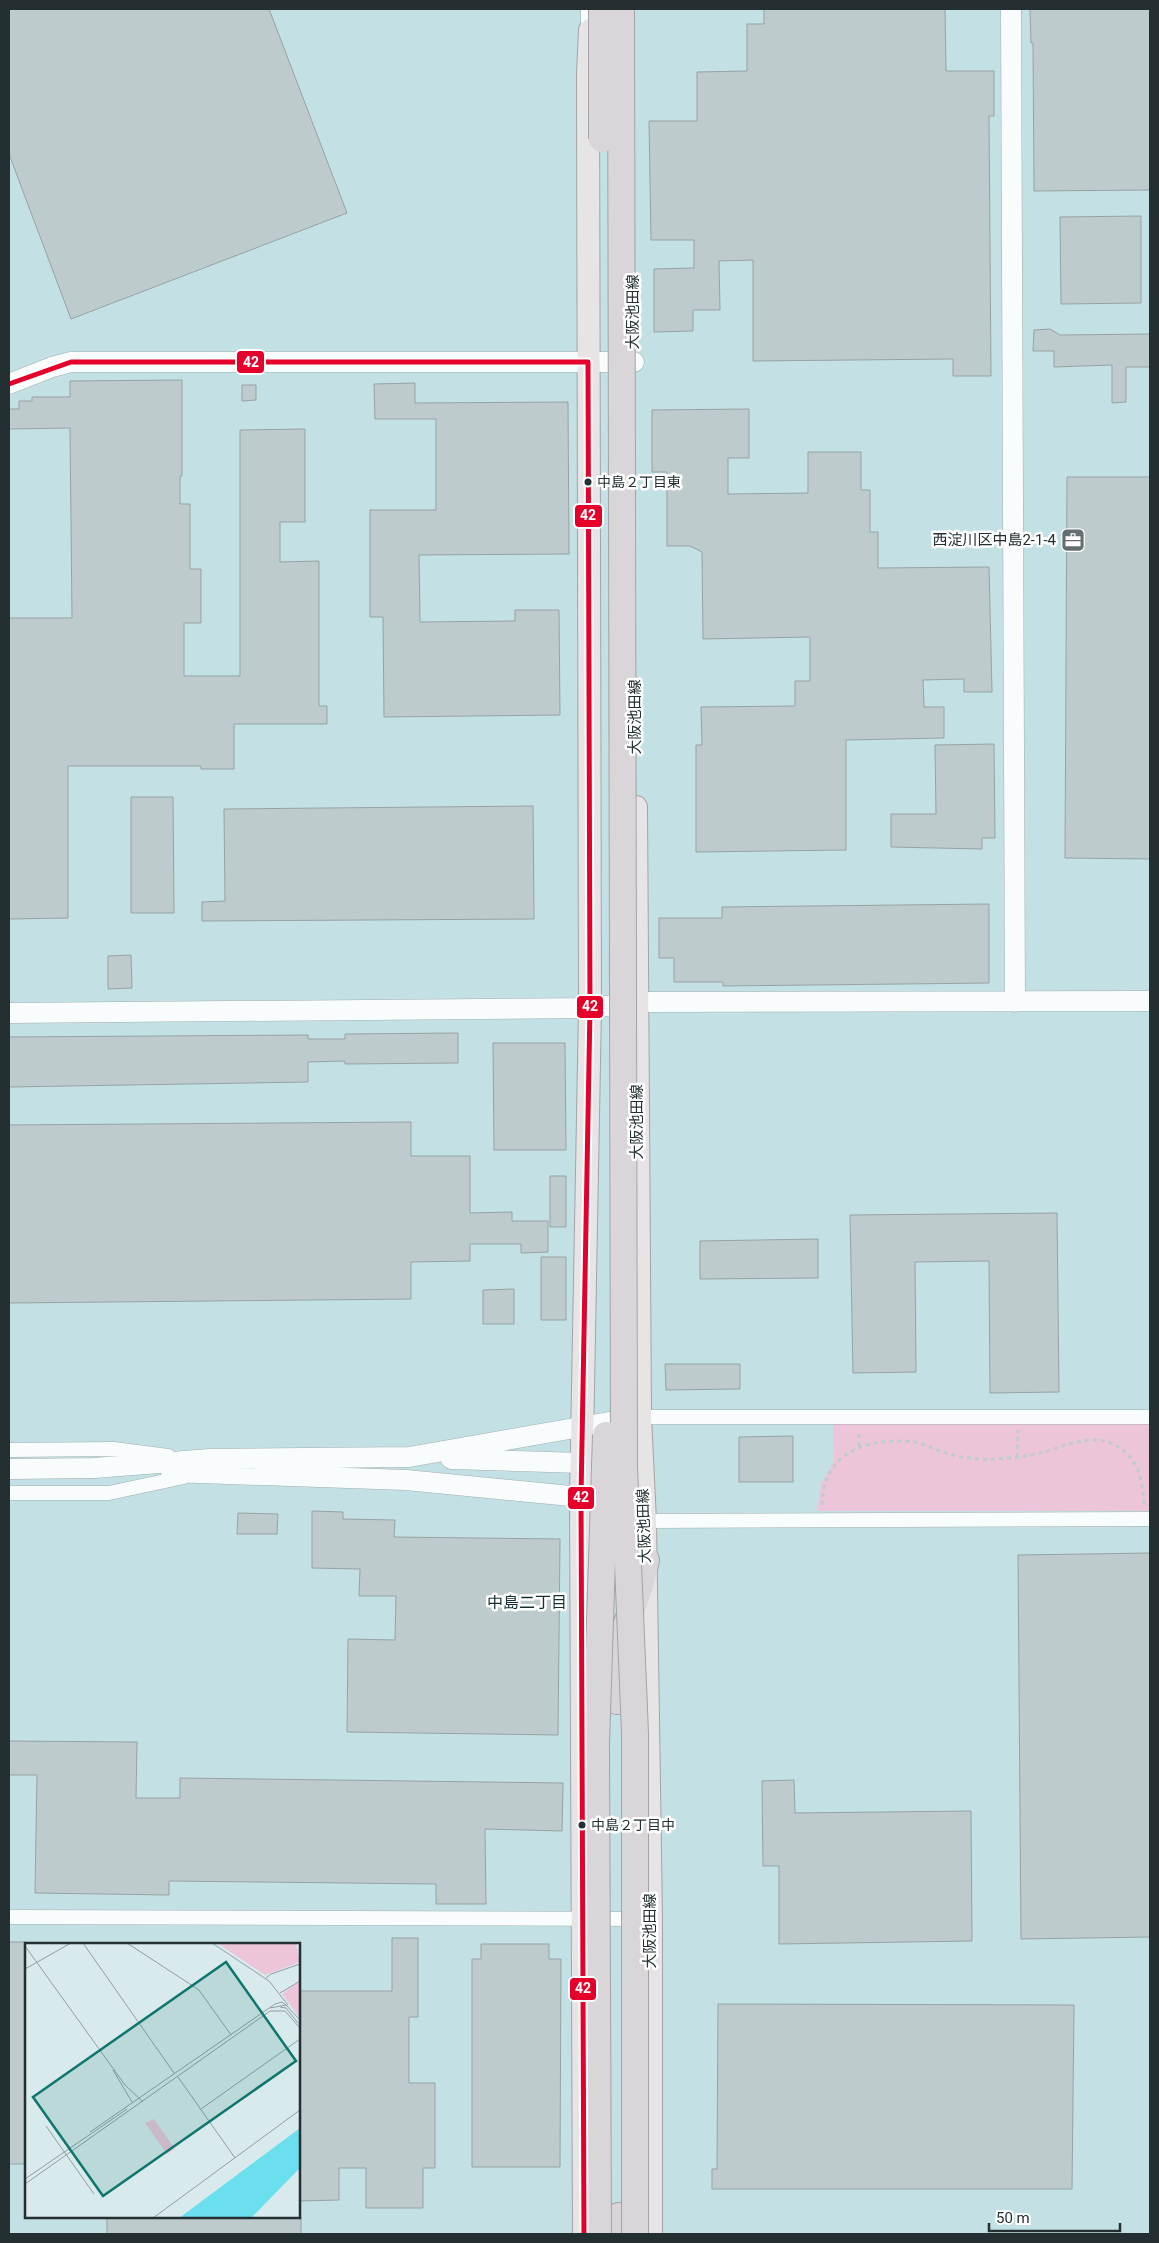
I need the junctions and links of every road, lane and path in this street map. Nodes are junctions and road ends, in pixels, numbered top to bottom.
1 (590, 9) edge
2 (602, 9) edge
3 (621, 9) edge
4 (631, 9) edge
5 (1011, 9) edge
6 (588, 362) junction
7 (634, 362) junction
8 (9, 384) edge
9 (1150, 1001) edge
10 (636, 1002) junction
11 (1015, 1002) junction
12 (590, 1008) junction
13 (9, 1014) edge
14 (640, 1417) junction
15 (1150, 1417) edge
16 (582, 1427) junction
17 (859, 1435) dead end
18 (1018, 1437) dead end
19 (859, 1446) junction
20 (9, 1450) edge
21 (408, 1457) junction
22 (1017, 1457) junction
23 (582, 1463) junction
24 (196, 1467) junction
25 (9, 1469) edge
26 (9, 1494) edge
27 (581, 1496) junction
28 (1147, 1519) edge
29 (822, 1520) junction
30 (645, 1521) junction
31 (646, 1560) junction
32 (9, 1917) edge
33 (584, 1919) junction
34 (651, 1919) junction
35 (584, 2234) edge
36 (598, 2234) edge
37 (619, 2234) edge
38 (635, 2234) edge
39 (651, 2234) edge

1 - 6 main road
2 - 36 highway, bridge
3 - 38 highway, bridge
4 - 7 main road, 大阪池田線
5 - 11 street
6 - 7 street
6 - 8 street
6 - 12 main road
7 - 10 main road, 大阪池田線
9 - 11 street
10 - 11 street
10 - 12 street
10 - 14 main road, 大阪池田線
12 - 13 street
12 - 16 main road
14 - 15 street
14 - 16 street
14 - 30 main road, 大阪池田線
16 - 21 street
16 - 23 main road
17 - 19 path
18 - 22 path
19 - 22 path
19 - 29 path
20 - 24 street
21 - 23 street
21 - 24 street
22 - 28 path
23 - 27 main road
23 - 30 street
24 - 25 street
24 - 26 street
24 - 27 street
27 - 30 street
27 - 33 main road
28 - 29 street
29 - 30 street
30 - 31 main road, 大阪池田線
31 - 34 main road, 大阪池田線
31 - 37 highway
32 - 33 street
33 - 34 street
33 - 35 main road
34 - 39 main road, 大阪池田線

